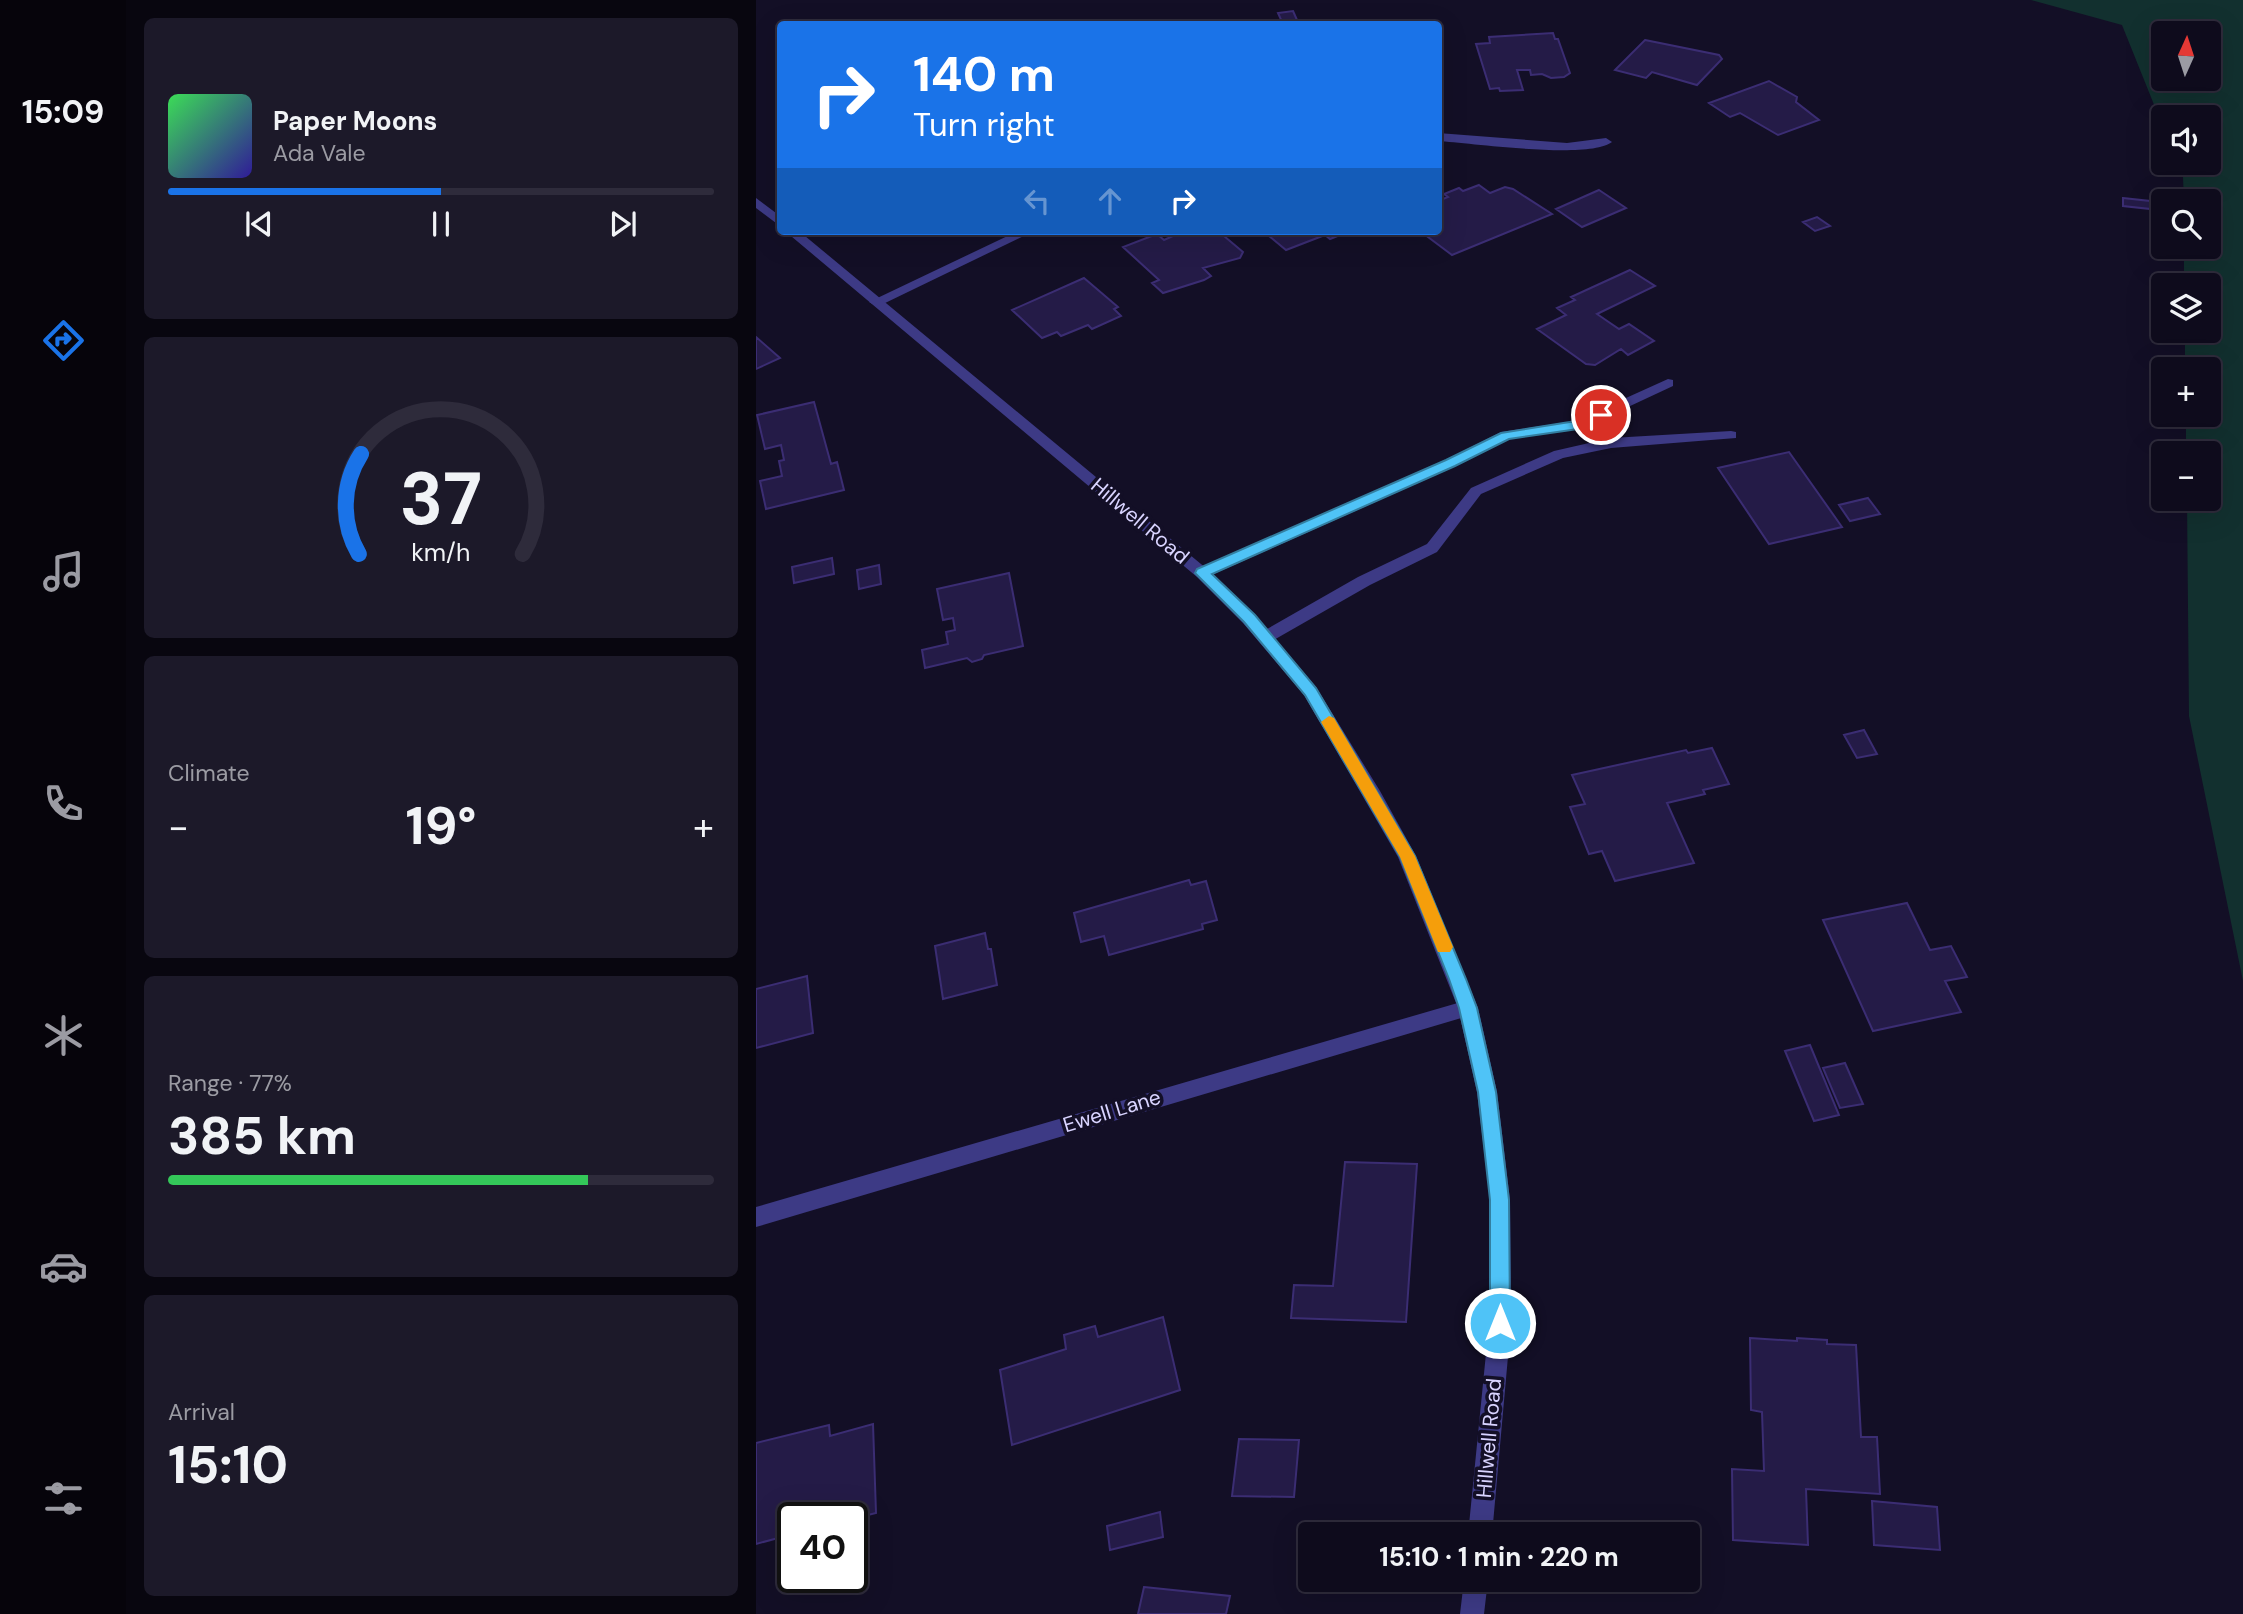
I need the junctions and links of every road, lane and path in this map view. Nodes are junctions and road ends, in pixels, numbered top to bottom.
1 (1442, 137) edge
2 (1606, 142) dead end
3 (756, 202) edge
4 (777, 220) edge
5 (796, 235) edge
6 (1019, 235) edge
7 (876, 302) junction
8 (1668, 383) dead end
9 (1731, 435) dead end
10 (1202, 573) junction
11 (1266, 637) junction
12 (1468, 1008) junction
13 (756, 1217) edge
14 (1481, 1522) edge
15 (1475, 1592) edge
16 (1472, 1614) edge

1 - 2 street
3 - 4 street
5 - 7 street, Hillwell Road
6 - 7 street
7 - 10 street, Hillwell Road
8 - 10 street
9 - 11 street
10 - 11 street, Hillwell Road
11 - 12 street, Hillwell Road
12 - 13 street, Ewell Lane
12 - 14 street, Hillwell Road
15 - 16 street

